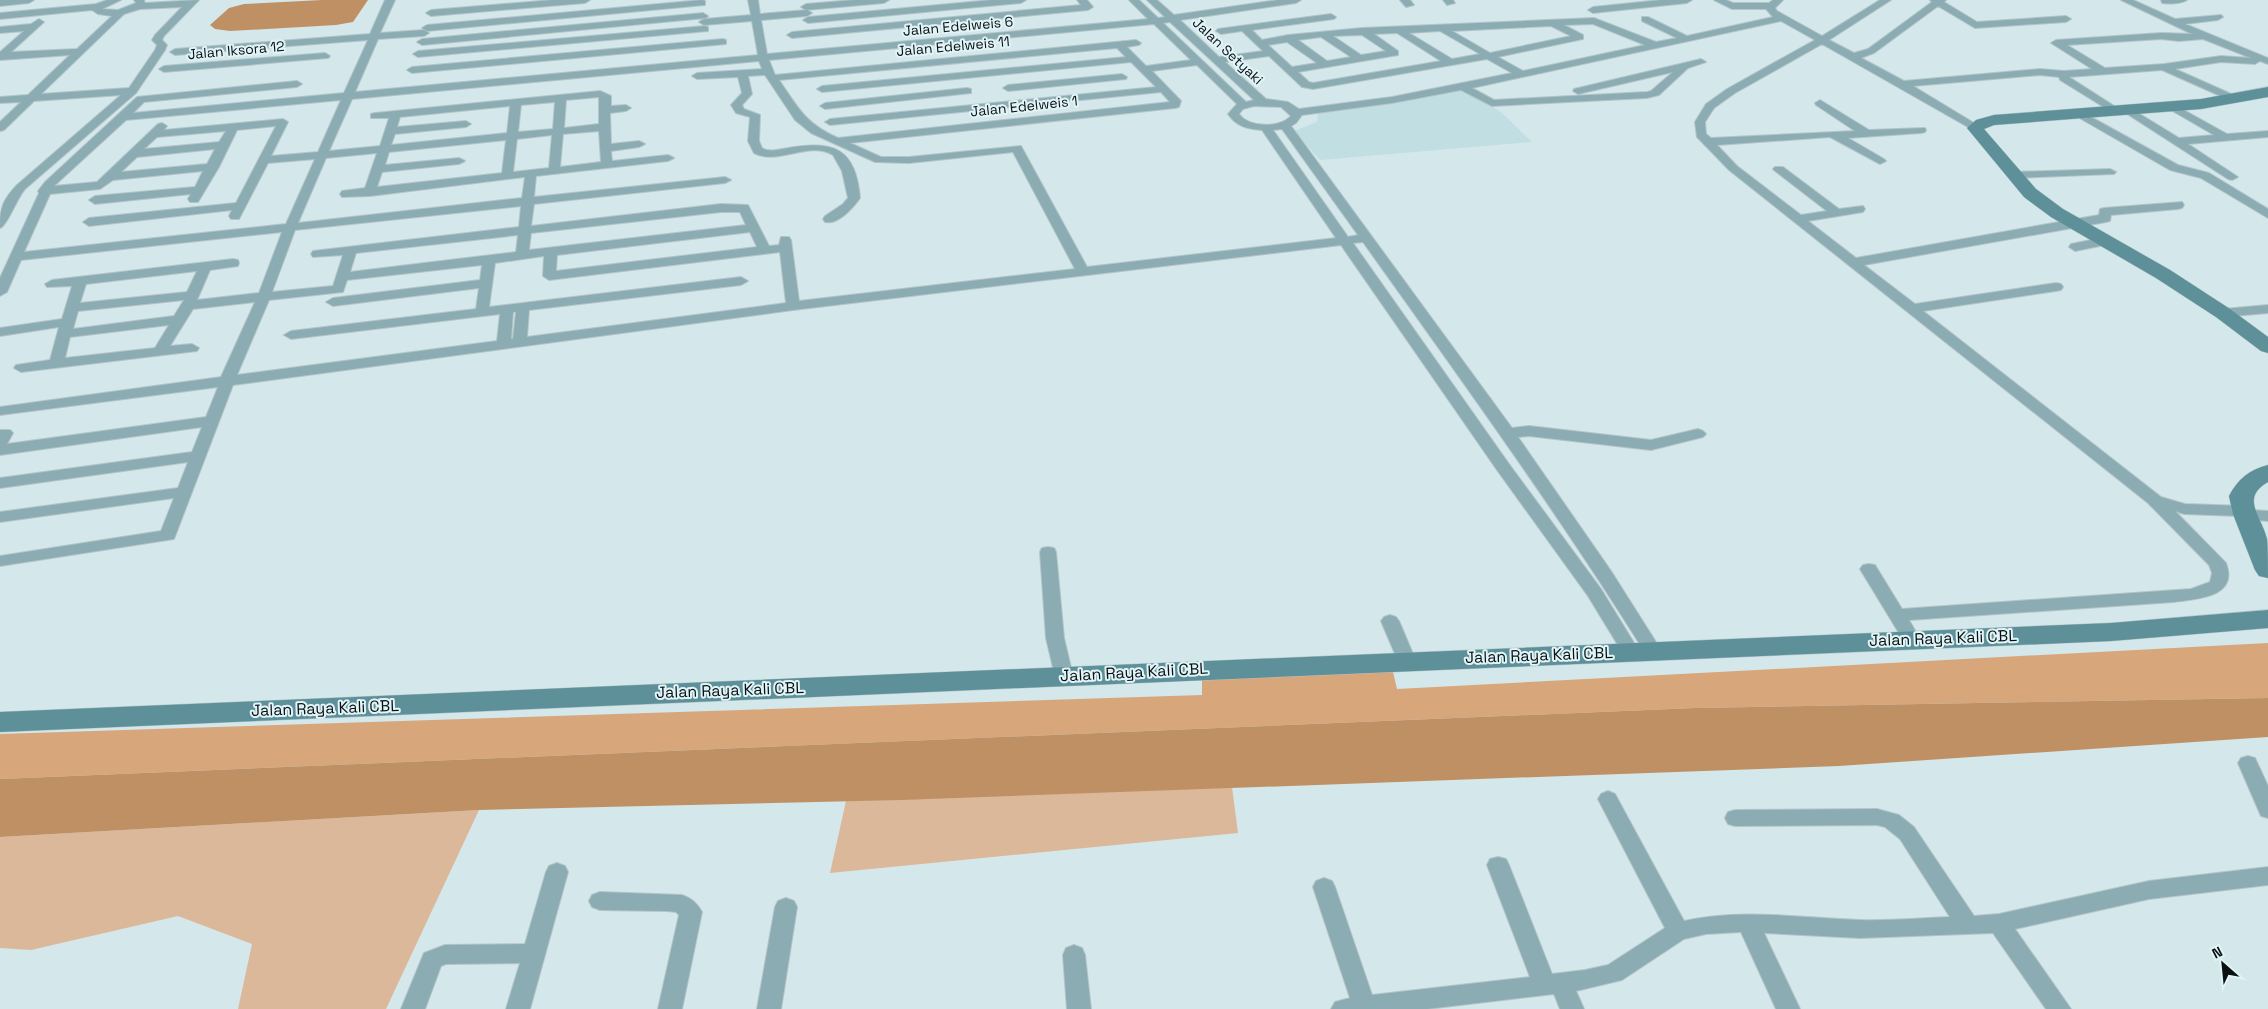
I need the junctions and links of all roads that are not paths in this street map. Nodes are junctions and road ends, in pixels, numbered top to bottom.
1 (29, 0) edge
2 (115, 0) edge
3 (391, 0) edge
4 (396, 0) edge
5 (585, 0) edge
6 (605, 0) edge
7 (753, 0) edge
8 (884, 0) edge
9 (1021, 0) edge
10 (1082, 0) edge
11 (1134, 0) edge
12 (1152, 0) edge
13 (1296, 0) edge
14 (1687, 0) edge
15 (1719, 0) edge
16 (1886, 0) edge
17 (2126, 0) edge
18 (2182, 0) edge
19 (1938, 1) edge
20 (2165, 1) edge
21 (191, 2) edge
22 (702, 2) edge
23 (962, 2) edge
24 (0, 3) edge
25 (138, 3) edge
26 (1774, 3) edge
27 (929, 4) edge
28 (947, 6) junction
29 (806, 10) edge
30 (1593, 10) dead end
31 (122, 11) junction
32 (614, 12) junction
33 (0, 16) edge
34 (97, 16) junction
35 (1331, 16) dead end
36 (2218, 17) dead end
37 (755, 18) junction
38 (1782, 18) junction
39 (1172, 19) junction
40 (1644, 19) dead end
41 (2066, 19) dead end
42 (954, 21) junction
43 (1156, 21) junction
44 (704, 22) junction
45 (2174, 22) junction
46 (617, 24) junction
47 (1550, 24) junction
48 (2185, 27) junction
49 (1244, 28) junction
50 (1441, 28) junction
51 (2150, 28) dead end
52 (0, 30) edge
53 (1398, 30) junction
54 (1221, 31) dead end
55 (1362, 31) junction
56 (424, 34) junction
57 (810, 34) junction
58 (1323, 34) junction
59 (792, 36) dead end
60 (2204, 36) junction
61 (617, 37) junction
62 (1817, 37) junction
63 (373, 38) junction
64 (1288, 38) junction
65 (963, 39) junction
66 (1687, 39) junction
67 (18, 41) junction
68 (0, 42) edge
69 (723, 42) dead end
70 (551, 43) junction
71 (1136, 43) dead end
72 (1260, 43) junction
73 (704, 44) junction
74 (1119, 44) junction
75 (1656, 46) junction
76 (175, 52) dead end
77 (618, 52) junction
78 (62, 54) junction
79 (76, 54) junction
80 (418, 54) junction
81 (1273, 55) junction
82 (325, 56) dead end
83 (1488, 56) junction
84 (1, 57) edge
85 (1853, 57) junction
86 (550, 58) junction
87 (763, 58) junction
88 (971, 58) junction
89 (1360, 59) junction
90 (1132, 60) junction
91 (268, 61) junction
92 (2268, 61) edge
93 (1111, 62) junction
94 (1219, 62) junction
95 (1701, 62) dead end
96 (1451, 63) junction
97 (1202, 64) junction
98 (1325, 64) junction
99 (225, 65) junction
100 (1684, 66) junction
101 (2163, 67) junction
102 (47, 68) dead end
103 (180, 68) junction
104 (164, 69) dead end
105 (1290, 70) junction
106 (304, 71) junction
107 (619, 71) junction
108 (2103, 71) junction
109 (1000, 72) junction
110 (1147, 72) junction
111 (818, 73) junction
112 (742, 74) junction
113 (978, 74) junction
114 (2064, 74) junction
115 (770, 75) junction
116 (1522, 75) junction
117 (697, 76) dead end
118 (960, 76) junction
119 (1122, 77) junction
120 (541, 79) junction
121 (1902, 84) junction
122 (27, 87) dead end
123 (1463, 87) junction
124 (254, 88) junction
125 (1008, 88) junction
126 (1164, 89) junction
127 (822, 90) junction
128 (132, 91) junction
129 (967, 91) junction
130 (206, 92) junction
131 (1133, 92) junction
132 (2268, 92) edge
133 (162, 96) junction
134 (347, 96) junction
135 (31, 98) junction
136 (561, 98) junction
137 (14, 99) junction
138 (2234, 99) junction
139 (0, 100) edge
140 (537, 100) junction
141 (1536, 100) junction
142 (1262, 102) junction
143 (1820, 102) dead end
144 (516, 103) junction
145 (1016, 104) junction
146 (997, 105) junction
147 (1244, 105) junction
148 (825, 106) junction
149 (469, 107) junction
150 (2173, 107) junction
151 (626, 108) dead end
152 (975, 108) junction
153 (606, 110) junction
154 (2121, 111) junction
155 (287, 112) junction
156 (0, 113) edge
157 (1296, 113) junction
158 (396, 114) junction
159 (2080, 114) junction
160 (375, 116) dead end
161 (123, 117) junction
162 (830, 122) junction
163 (165, 123) dead end
164 (1007, 123) junction
165 (466, 124) junction
166 (1285, 125) junction
167 (233, 127) junction
168 (604, 127) junction
169 (1265, 127) junction
170 (0, 128) edge
171 (1975, 128) junction
172 (1921, 130) dead end
173 (391, 131) junction
174 (558, 132) junction
175 (1866, 133) junction
176 (154, 134) junction
177 (2268, 134) edge
178 (1836, 135) junction
179 (511, 136) junction
180 (2226, 138) junction
181 (464, 141) junction
182 (1707, 142) junction
183 (2176, 142) junction
184 (639, 144) dead end
185 (835, 144) junction
186 (222, 145) junction
187 (606, 148) junction
188 (384, 149) junction
189 (133, 154) junction
190 (322, 155) junction
191 (668, 158) dead end
192 (263, 160) junction
193 (879, 160) junction
194 (459, 161) junction
195 (1880, 161) dead end
196 (607, 165) junction
197 (855, 166) junction
198 (213, 167) junction
199 (377, 169) junction
200 (1779, 169) dead end
201 (554, 171) junction
202 (2110, 172) dead end
203 (531, 173) junction
204 (2013, 175) junction
205 (506, 176) junction
206 (2232, 177) dead end
207 (725, 180) dead end
208 (104, 181) junction
209 (458, 182) junction
210 (46, 188) junction
211 (200, 190) junction
212 (370, 192) junction
213 (346, 194) dead end
214 (96, 200) junction
215 (529, 200) junction
216 (2178, 205) dead end
217 (1859, 209) dead end
218 (238, 211) joint
219 (186, 212) junction
220 (1836, 212) junction
221 (2268, 214) edge
222 (829, 219) dead end
223 (1800, 219) junction
224 (2074, 223) junction
225 (0, 224) edge
226 (290, 228) junction
227 (754, 228) junction
228 (525, 231) junction
229 (1367, 238) junction
230 (1345, 241) junction
231 (2106, 241) junction
232 (2075, 247) dead end
233 (351, 250) junction
234 (765, 250) junction
235 (551, 252) junction
236 (317, 254) dead end
237 (522, 255) junction
238 (16, 257) junction
239 (489, 260) junction
240 (233, 263) dead end
241 (1852, 263) junction
242 (205, 267) junction
243 (714, 270) junction
244 (1083, 272) junction
245 (80, 281) junction
246 (741, 281) dead end
247 (340, 283) junction
248 (487, 283) junction
249 (52, 284) dead end
250 (2056, 287) dead end
251 (546, 290) junction
252 (0, 292) edge
253 (264, 297) junction
254 (190, 300) junction
255 (523, 306) junction
256 (793, 306) junction
257 (72, 308) junction
258 (507, 308) junction
259 (1912, 309) junction
260 (2268, 309) edge
261 (482, 311) junction
262 (2223, 313) junction
263 (328, 316) junction
264 (179, 320) junction
265 (66, 328) junction
266 (0, 332) edge
267 (291, 335) dead end
268 (520, 342) junction
269 (504, 344) junction
270 (2268, 347) edge
271 (192, 348) dead end
272 (160, 351) junction
273 (56, 363) junction
274 (21, 368) dead end
275 (227, 381) junction
276 (0, 410) edge
277 (211, 421) junction
278 (1508, 433) junction
279 (1698, 434) dead end
280 (0, 450) edge
281 (198, 456) junction
282 (2268, 472) edge
283 (0, 483) edge
284 (184, 492) junction
285 (2155, 500) junction
286 (2244, 512) junction
287 (2268, 516) edge
288 (0, 518) edge
289 (1048, 552) dead end
290 (0, 561) edge
291 (1869, 569) dead end
292 (2268, 570) edge
293 (1606, 574) junction
294 (1582, 576) junction
295 (1896, 613) junction
296 (2268, 620) edge
297 (1390, 621) dead end
298 (1911, 639) junction
299 (1641, 650) junction
300 (1407, 660) junction
301 (1064, 676) junction
302 (0, 722) edge
303 (2248, 763) dead end
304 (1608, 799) dead end
305 (2268, 810) edge
306 (1735, 818) dead end
307 (1498, 865) dead end
308 (557, 872) dead end
309 (2268, 876) edge
310 (1324, 887) dead end
311 (600, 902) dead end
312 (786, 907) dead end
313 (1748, 922) junction
314 (1999, 923) junction
315 (1968, 926) junction
316 (1678, 931) junction
317 (534, 953) junction
318 (1074, 955) dead end
319 (1552, 983) junction
320 (1358, 1008) edge
321 (413, 1009) edge
322 (518, 1009) edge
323 (670, 1009) edge
324 (769, 1009) edge
325 (1079, 1009) edge
326 (1572, 1009) edge
327 (1788, 1009) edge
328 (2059, 1009) edge

1 - 24 street
2 - 34 street
3 - 4 street
3 - 63 street
5 - 56 street
6 - 32 street
7 - 37 street
8 - 29 street
9 - 23 street
10 - 42 street
11 - 43 street
12 - 39 street, Jalan Setyaki
13 - 39 street, Jalan Edelweis 6
14 - 30 street
15 - 26 street
16 - 62 street
17 - 45 street
18 - 20 street
19 - 41 street
19 - 85 street
21 - 25 street
21 - 128 street
22 - 32 street
22 - 44 street
23 - 28 street
25 - 31 street
26 - 38 street
27 - 28 street
27 - 29 street
28 - 42 street
29 - 37 street
29 - 57 street
31 - 34 street
31 - 79 street
32 - 46 street
32 - 56 street
33 - 34 street
34 - 78 street
35 - 49 street
36 - 45 street
37 - 44 street
37 - 87 street
38 - 62 street
38 - 66 street
39 - 43 street, Jalan Edelweis 6
39 - 94 street, Jalan Setyaki
40 - 66 street
42 - 57 street
42 - 65 street
43 - 65 street, Jalan Edelweis 6
43 - 97 street
44 - 46 street
44 - 61 street
44 - 73 street
45 - 48 street
46 - 56 street
46 - 61 street
47 - 50 street
47 - 75 street
47 - 83 street
48 - 51 street
48 - 60 street
49 - 54 street
49 - 72 street
50 - 53 street
50 - 83 street
52 - 67 street
53 - 55 street
53 - 96 street
55 - 58 street
55 - 89 street
56 - 63 street
56 - 80 street
57 - 59 street
58 - 64 street
58 - 89 street
60 - 92 street
60 - 108 street
61 - 70 street
61 - 77 street
62 - 85 street
62 - 182 street
63 - 76 street
63 - 134 street
64 - 72 street
64 - 98 street
65 - 87 street, Jalan Edelweis 6
65 - 88 street
66 - 75 street
67 - 68 street
67 - 84 street
69 - 73 street
70 - 80 street
70 - 86 street
71 - 74 street, Jalan Edelweis 11
72 - 81 street
73 - 77 street
74 - 88 street, Jalan Edelweis 11
74 - 90 street, Jalan Edelweis 1
75 - 116 street
77 - 86 street
77 - 107 street
78 - 79 street
78 - 84 street
78 - 102 street
79 - 135 street
80 - 86 street
81 - 94 street
81 - 105 street
82 - 106 street, Jalan Iksora 12
83 - 96 street
83 - 116 street
85 - 121 street
87 - 107 street, Jalan Edelweis 6
87 - 115 street
88 - 111 street, Jalan Edelweis 11
88 - 113 street
89 - 98 street
90 - 93 street
90 - 110 street, Jalan Edelweis 1
91 - 99 street, Jalan Iksora 12
91 - 106 street, Jalan Iksora 12
91 - 124 street
92 - 101 street
93 - 109 street
93 - 119 street
94 - 142 street, Jalan Setyaki
95 - 100 street
96 - 105 street
97 - 110 street
97 - 147 street
98 - 105 street
99 - 103 street, Jalan Iksora 12
99 - 130 street
100 - 141 street
100 - 141 street
101 - 108 street
101 - 138 street
103 - 104 street, Jalan Iksora 12
103 - 133 street
106 - 124 street
106 - 155 street
107 - 120 street, Jalan Edelweis 6
108 - 114 street
109 - 113 street
109 - 125 street
110 - 126 street, Jalan Edelweis 1
111 - 115 street, Jalan Edelweis 11
111 - 127 street
112 - 115 street, Jalan Edelweis 11
112 - 117 street, Jalan Edelweis 11
112 - 185 street
113 - 118 street
114 - 121 street
114 - 154 street
115 - 185 street
116 - 123 street
118 - 127 street
118 - 129 street
119 - 125 street
119 - 131 street
120 - 134 street, Jalan Edelweis 6
120 - 140 street
121 - 171 street
122 - 137 street
123 - 141 street
123 - 157 street
124 - 130 street
125 - 145 street
126 - 131 street
126 - 164 street, Jalan Edelweis 1
127 - 148 street
128 - 135 street
128 - 225 street
129 - 148 street
129 - 152 street
130 - 133 street
131 - 145 street
132 - 138 main road
133 - 161 street
134 - 155 street
134 - 190 street
135 - 137 street
135 - 170 street
136 - 140 street
136 - 153 street
136 - 174 street
137 - 139 street
137 - 156 street
138 - 150 main road
140 - 144 street
142 - 147 street
142 - 157 street
143 - 175 street
144 - 149 street
144 - 179 street
145 - 146 street
146 - 152 street
146 - 164 street
147 - 169 street
148 - 162 street
149 - 158 street
149 - 165 street
150 - 154 main road
150 - 180 street
151 - 153 street
152 - 162 street
153 - 168 street
154 - 159 main road
154 - 183 street
155 - 161 street
155 - 167 street
155 - 192 street
157 - 166 street
158 - 160 street
158 - 173 street
159 - 171 main road
159 - 221 street
161 - 210 street
162 - 185 street
163 - 176 street
164 - 185 street, Jalan Edelweis 1
165 - 173 street
165 - 181 street
166 - 169 street
166 - 229 street
167 - 176 street
167 - 186 street
168 - 174 street
168 - 187 street
169 - 230 street
171 - 204 main road
172 - 175 street
173 - 188 street
174 - 179 street
174 - 201 street
175 - 178 street
176 - 189 street
177 - 180 street
178 - 182 street
178 - 195 street
179 - 181 street
179 - 205 street
180 - 183 street
181 - 188 street
181 - 194 street
182 - 223 street
183 - 206 street
184 - 187 street
185 - 193 street
185 - 197 street
186 - 189 street
186 - 198 street
187 - 196 street
188 - 190 street
188 - 199 street
189 - 208 street
190 - 192 street
190 - 226 street
191 - 196 street
192 - 218 street
193 - 197 street
193 - 244 street
194 - 199 street
194 - 209 street
196 - 201 street
197 - 222 street
198 - 208 street
198 - 211 street
199 - 212 street
200 - 220 street
201 - 203 street
202 - 204 street
203 - 205 street
203 - 215 street
204 - 224 main road
205 - 209 street
207 - 215 street
208 - 210 street
208 - 214 street
209 - 212 street
210 - 238 street
211 - 214 street
211 - 219 street
212 - 213 street
214 - 219 street
215 - 226 street
215 - 228 street
216 - 224 street
217 - 220 street
218 - 219 street
220 - 223 street
223 - 241 street
224 - 231 main road
224 - 241 street
226 - 238 street
226 - 253 street
227 - 228 street
227 - 234 street
227 - 235 street
228 - 233 street
228 - 237 street
229 - 230 street
229 - 278 street
230 - 244 street
230 - 294 street
231 - 232 street
231 - 262 main road
233 - 236 street
233 - 247 street
234 - 243 street
234 - 256 street
235 - 237 street
235 - 251 street
237 - 239 street
238 - 252 street
239 - 247 street
239 - 248 street
240 - 242 street
241 - 259 street
242 - 245 street
242 - 254 street
243 - 246 street
243 - 251 street
243 - 251 street
244 - 256 street
245 - 249 street
245 - 257 street
247 - 253 street
247 - 263 street
248 - 261 street
248 - 263 street
250 - 259 street
251 - 255 street
253 - 254 street
253 - 275 street
254 - 257 street
254 - 264 street
255 - 258 street
255 - 268 street
256 - 268 street
257 - 265 street
258 - 261 street
258 - 269 street
259 - 285 street
260 - 262 street
261 - 263 street
262 - 270 main road
263 - 267 street
264 - 265 street
264 - 272 street
265 - 266 street
265 - 273 street
268 - 269 street
269 - 275 street
271 - 272 street
272 - 273 street
273 - 274 street
275 - 276 street
275 - 277 street
277 - 280 street
277 - 281 street
278 - 279 street
278 - 293 street
281 - 283 street
281 - 284 street
282 - 286 main road
284 - 288 street
284 - 290 street
285 - 286 street
285 - 295 street
286 - 287 street
286 - 292 main road
289 - 301 street
291 - 295 street
293 - 294 street
293 - 299 street
294 - 299 street
295 - 298 street
296 - 298 main road, Jalan Raya Kali CBL
297 - 300 street
298 - 299 main road, Jalan Raya Kali CBL
299 - 300 main road, Jalan Raya Kali CBL
300 - 301 main road, Jalan Raya Kali CBL
301 - 302 main road, Jalan Raya Kali CBL
303 - 305 street
304 - 316 street
306 - 315 street
307 - 319 street
308 - 317 street
309 - 314 street
310 - 320 street
311 - 323 street
312 - 324 street
313 - 315 street
313 - 316 street
313 - 327 street
314 - 315 street
314 - 328 street
316 - 319 street
317 - 321 street
317 - 322 street
318 - 325 street
319 - 320 street
319 - 326 street

